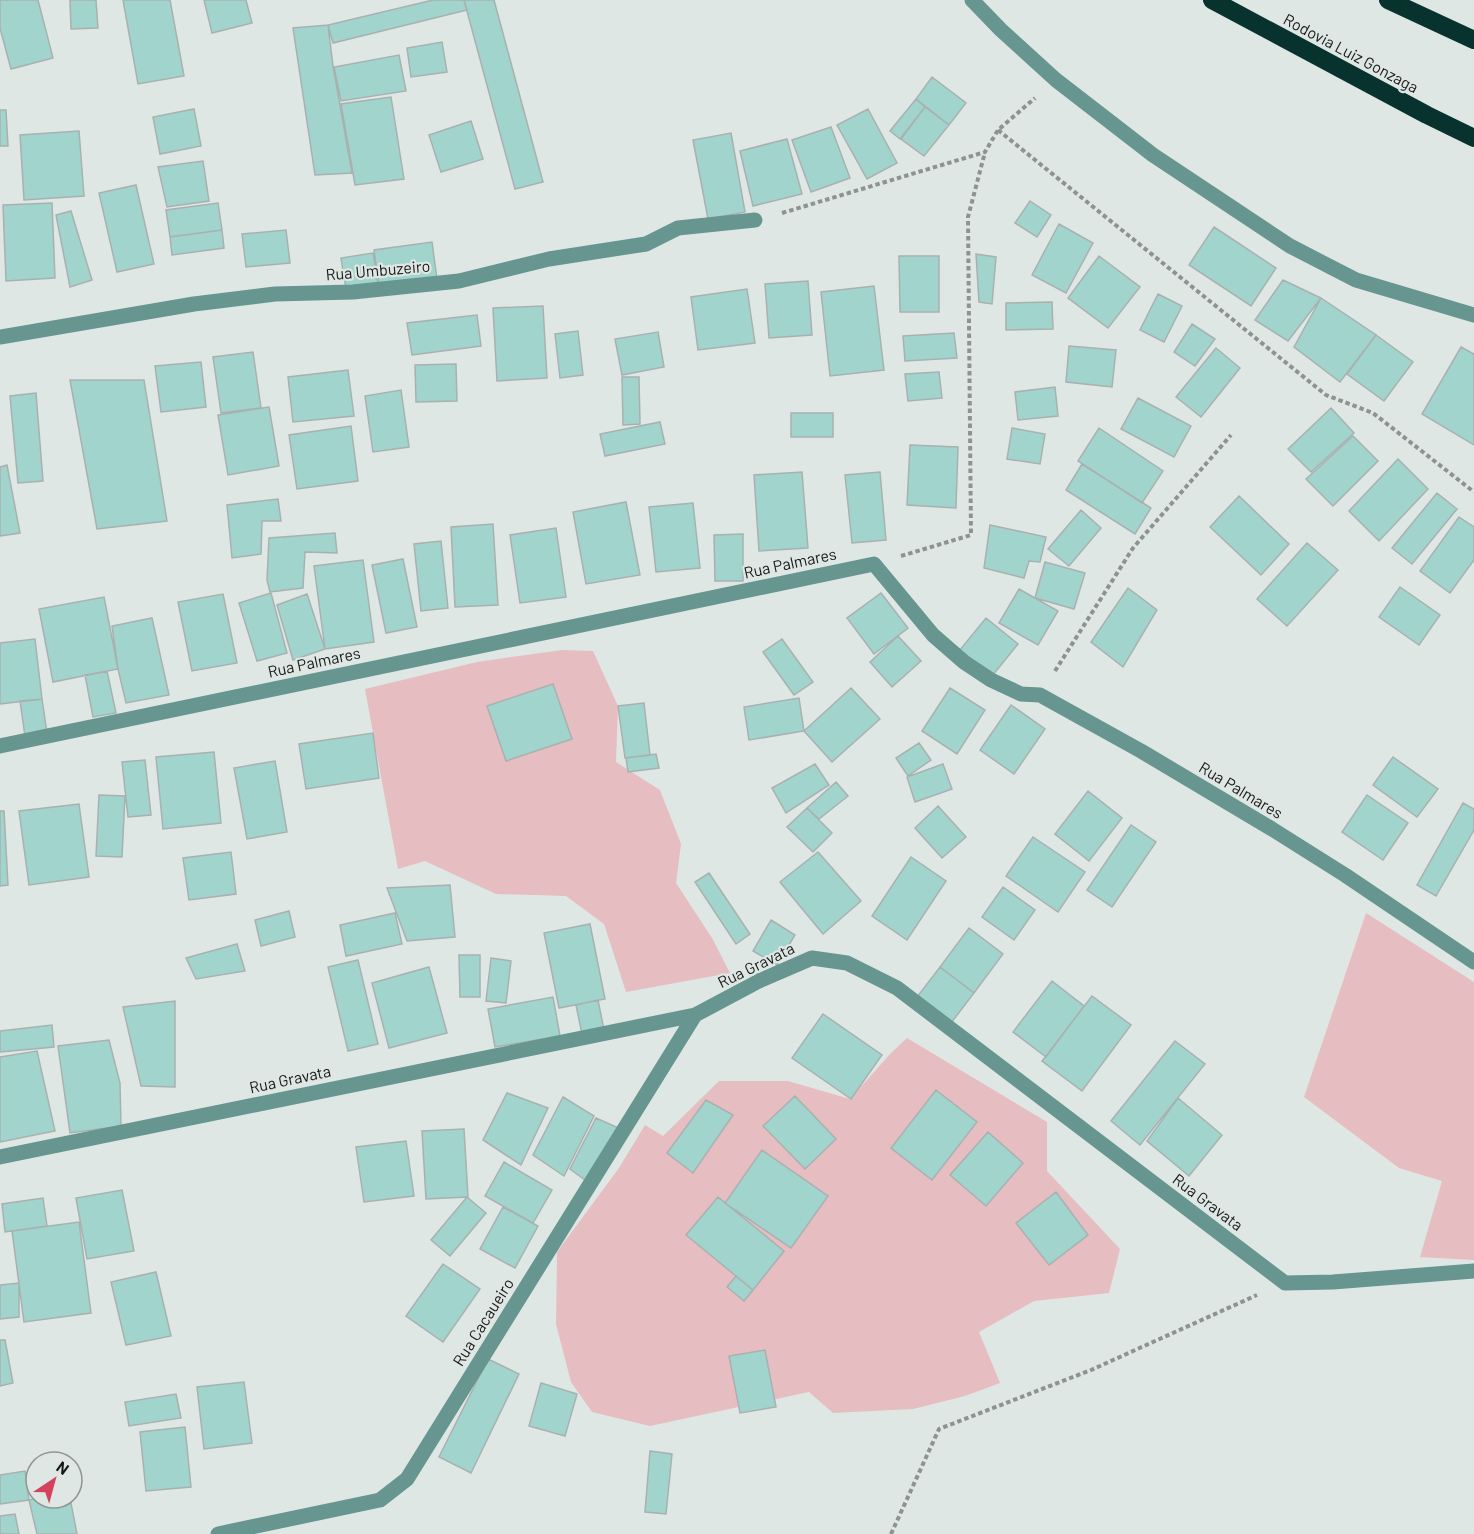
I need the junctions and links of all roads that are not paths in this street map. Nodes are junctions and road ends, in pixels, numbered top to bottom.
1 (972, 0) edge
2 (1212, 0) edge
3 (1388, 0) edge
4 (1474, 40) edge
5 (1474, 138) edge
6 (755, 220) road end
7 (1474, 315) edge
8 (0, 337) edge
9 (0, 746) edge
10 (1474, 962) edge
11 (695, 1015) junction
12 (0, 1157) edge
13 (1474, 1271) edge
14 (218, 1534) edge

1 - 7 street
2 - 5 highway, Rodovia Luiz Gonzaga
3 - 4 highway
6 - 8 street, Rua Umbuzeiro
9 - 10 street, Rua Palmares
11 - 12 street, Rua Gravata
11 - 13 street, Rua Gravata
11 - 14 street, Rua Cacaueiro

